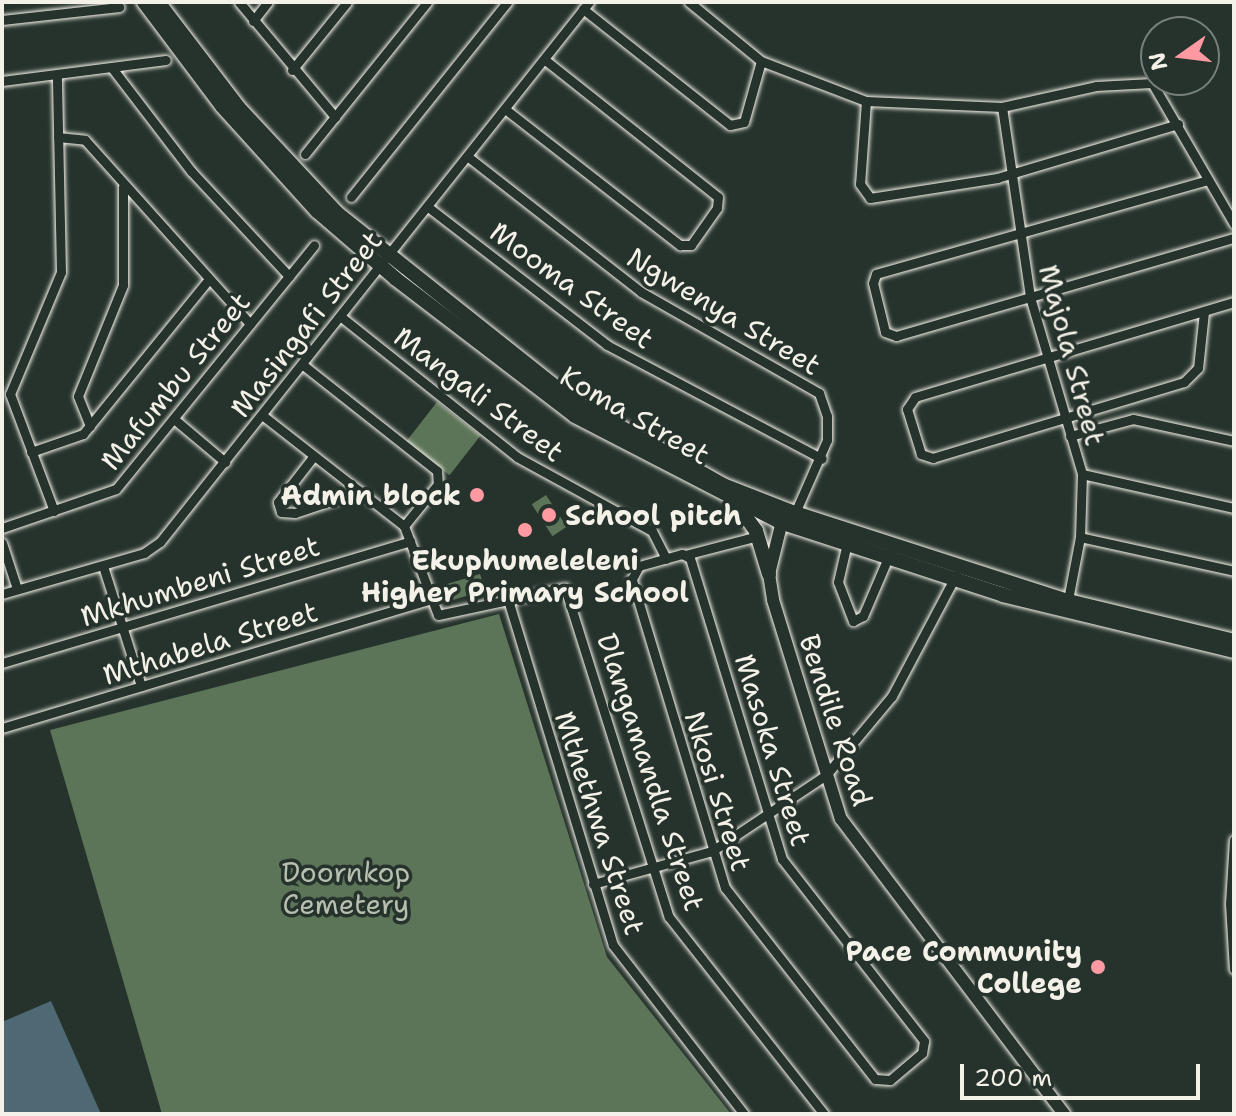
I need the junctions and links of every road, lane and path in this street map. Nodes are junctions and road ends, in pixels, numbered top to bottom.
1 (144, 2) edge
2 (158, 2) edge
3 (239, 2) edge
4 (268, 2) edge
5 (347, 2) edge
6 (427, 2) edge
7 (507, 2) edge
8 (689, 2) edge
9 (586, 6) edge
10 (119, 7) dead end
11 (2, 20) edge
12 (253, 21) junction
13 (166, 60) dead end
14 (545, 60) junction
15 (761, 61) junction
16 (112, 68) junction
17 (292, 70) junction
18 (57, 75) junction
19 (2, 81) edge
20 (866, 101) junction
21 (1002, 107) junction
22 (505, 109) junction
23 (335, 117) junction
24 (1178, 124) junction
25 (58, 137) junction
26 (305, 154) dead end
27 (467, 156) junction
28 (1012, 174) junction
29 (1208, 180) junction
30 (123, 187) junction
31 (351, 197) dead end
32 (428, 207) junction
33 (1234, 224) edge
34 (1020, 237) junction
35 (1234, 238) edge
36 (314, 245) dead end
37 (383, 260) junction
38 (289, 276) junction
39 (208, 280) junction
40 (1030, 297) junction
41 (1234, 302) edge
42 (1204, 312) junction
43 (340, 316) junction
44 (250, 324) junction
45 (1048, 357) junction
46 (303, 365) junction
47 (262, 415) junction
48 (1065, 418) junction
49 (174, 419) junction
50 (90, 426) junction
51 (1070, 436) junction
52 (1234, 441) edge
53 (31, 452) junction
54 (313, 457) junction
55 (822, 459) junction
56 (225, 462) junction
57 (1082, 474) junction
58 (357, 492) junction
59 (734, 501) junction
60 (1234, 508) edge
61 (54, 511) junction
62 (787, 515) junction
63 (404, 526) junction
64 (2, 528) edge
65 (758, 536) junction
66 (1080, 537) junction
67 (410, 541) junction
68 (2, 543) edge
69 (847, 543) junction
70 (891, 552) junction
71 (688, 557) junction
72 (666, 559) junction
73 (103, 566) junction
74 (1234, 571) edge
75 (769, 574) junction
76 (956, 575) junction
77 (17, 589) junction
78 (2, 594) edge
79 (430, 600) junction
80 (509, 603) junction
81 (1067, 607) junction
82 (122, 627) junction
83 (1234, 641) edge
84 (1234, 651) edge
85 (2, 663) edge
86 (141, 686) junction
87 (2, 728) edge
88 (826, 775) junction
89 (767, 818) junction
90 (1234, 840) edge
91 (712, 851) junction
92 (653, 868) junction
93 (593, 884) junction
94 (1234, 969) edge
95 (882, 1081) joint
96 (744, 1114) edge
97 (824, 1114) edge
98 (1064, 1114) edge

1 - 37 main road, Koma Street
2 - 37 main road, Koma Street
3 - 12 street
4 - 12 street
5 - 17 street
6 - 23 street
7 - 31 street
8 - 15 street
9 - 14 street, Masingafi Street
9 - 15 street
10 - 11 street
12 - 17 street
13 - 16 street
14 - 22 street, Masingafi Street
14 - 22 street
15 - 20 street
16 - 18 street
16 - 38 street
17 - 23 street
18 - 19 street
18 - 25 street
20 - 21 street
20 - 28 street
21 - 24 street
21 - 28 street, Majola Street
22 - 27 street, Masingafi Street
23 - 26 street
24 - 28 street
24 - 29 street
25 - 30 street
25 - 53 street
27 - 32 street, Masingafi Street
27 - 55 street, Ngwenya Street
28 - 34 street, Majola Street
29 - 33 street
29 - 34 street
30 - 39 street
30 - 50 street
32 - 37 street, Masingafi Street
32 - 55 street, Mooma Street
34 - 40 street, Majola Street
34 - 40 street
35 - 40 street
36 - 38 street, Mafumbu Street
37 - 43 street, Masingafi Street
37 - 59 main road, Koma Street
37 - 62 main road, Koma Street
38 - 44 street, Mafumbu Street
39 - 44 street
39 - 50 street
40 - 45 street, Majola Street
41 - 42 street
42 - 45 street
42 - 48 street
43 - 46 street, Masingafi Street
43 - 72 street, Mangali Street
44 - 49 street, Mafumbu Street
45 - 48 street, Majola Street
45 - 48 street
46 - 47 street, Masingafi Street
46 - 63 street
47 - 54 street
47 - 56 street, Masingafi Street
48 - 51 street, Majola Street
49 - 56 street
49 - 61 street, Mafumbu Street
50 - 53 street
51 - 52 street
51 - 57 street, Majola Street
53 - 61 street
54 - 58 street
54 - 58 street
55 - 62 street, Ngwenya Street
56 - 73 street, Masingafi Street
57 - 60 street
57 - 66 street, Majola Street
58 - 63 street
59 - 62 main road, Koma Street
59 - 65 main road
61 - 64 street, Mafumbu Street
62 - 69 main road, Koma Street
62 - 70 main road, Koma Street
62 - 75 street, Bendile Road
63 - 67 street
65 - 71 street, Nkosi Street
65 - 75 main road
66 - 74 street
66 - 81 street, Majola Street
67 - 79 street
67 - 82 street, Mkhumbeni Street
68 - 77 street
69 - 70 main road, Koma Street
69 - 70 street
70 - 76 main road, Koma Street
71 - 72 street, Nkosi Street
71 - 89 street, Masoka Street
72 - 91 street, Nkosi Street
73 - 77 street, Masingafi Street
73 - 82 street
75 - 88 street, Bendile Road
76 - 81 main road, Koma Street
76 - 88 street
77 - 78 street, Masingafi Street
79 - 80 street
79 - 86 street, Mthabela Street
80 - 92 street, Dlangamandla Street
80 - 93 street, Mthethwa Street
81 - 83 main road, Koma Street
81 - 84 main road, Koma Street
82 - 85 street, Mkhumbeni Street
82 - 86 street
86 - 87 street, Mthabela Street
88 - 89 street
88 - 98 street, Bendile Road
89 - 91 street
89 - 95 street, Masoka Street
90 - 94 street
91 - 92 street
91 - 95 street, Nkosi Street
92 - 93 street
92 - 97 street, Dlangamandla Street
93 - 96 street, Mthethwa Street

